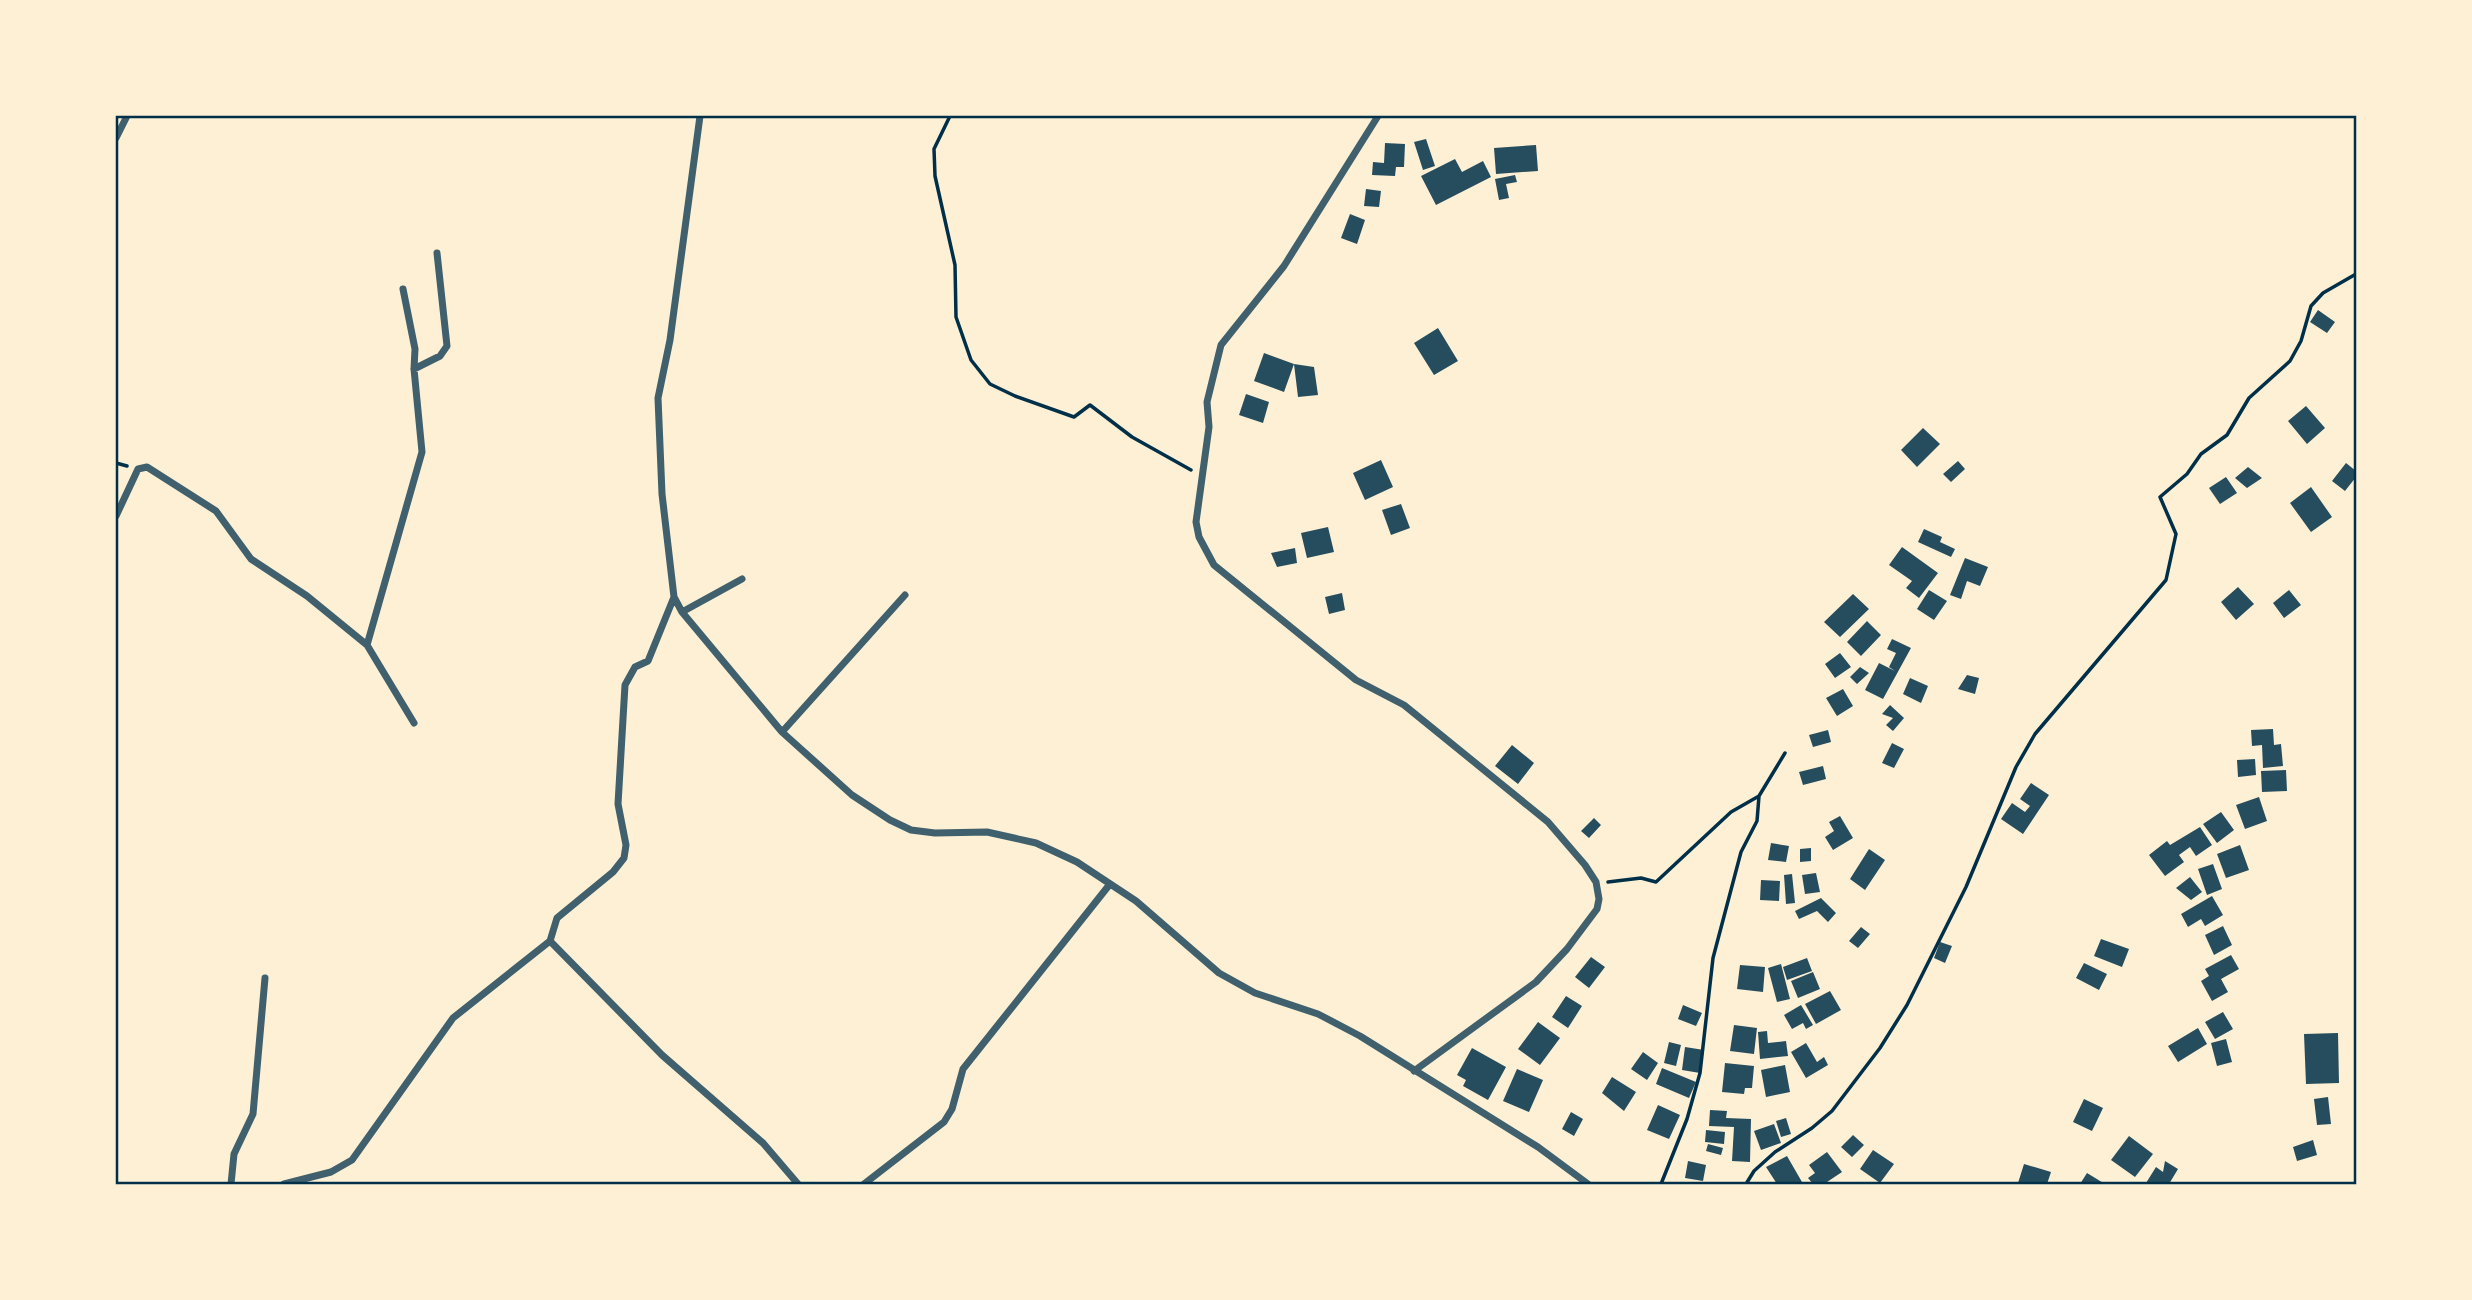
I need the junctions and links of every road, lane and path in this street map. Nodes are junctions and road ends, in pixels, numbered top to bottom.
1 (127, 116) edge
2 (700, 116) edge
3 (950, 116) edge
4 (1378, 116) edge
5 (116, 138) edge
6 (437, 253) dead end
7 (2357, 274) edge
8 (403, 289) dead end
9 (414, 369) junction
10 (1202, 477) junction
11 (116, 516) edge
12 (742, 579) dead end
13 (905, 595) dead end
14 (674, 597) junction
15 (682, 612) junction
16 (367, 645) junction
17 (414, 723) dead end
18 (782, 732) junction
19 (1785, 753) dead end
20 (1759, 796) junction
21 (1596, 883) junction
22 (1110, 884) junction
23 (551, 941) junction
24 (265, 978) dead end
25 (1414, 1071) junction
26 (231, 1185) edge
27 (284, 1185) edge
28 (799, 1185) edge
29 (864, 1185) edge
30 (1588, 1185) edge
31 (1661, 1185) edge
32 (1746, 1185) edge

1 - 5 street
2 - 14 street
3 - 10 path
4 - 10 street
6 - 9 street
7 - 32 path
8 - 9 street
9 - 16 street
10 - 21 street
11 - 16 street
12 - 15 street
13 - 18 street
14 - 15 street
14 - 23 street
15 - 18 street
16 - 17 street
18 - 22 street
19 - 20 path
20 - 21 path
20 - 31 path
21 - 25 street
22 - 25 street
22 - 29 street
23 - 27 street
23 - 28 street
24 - 26 street
25 - 30 street

